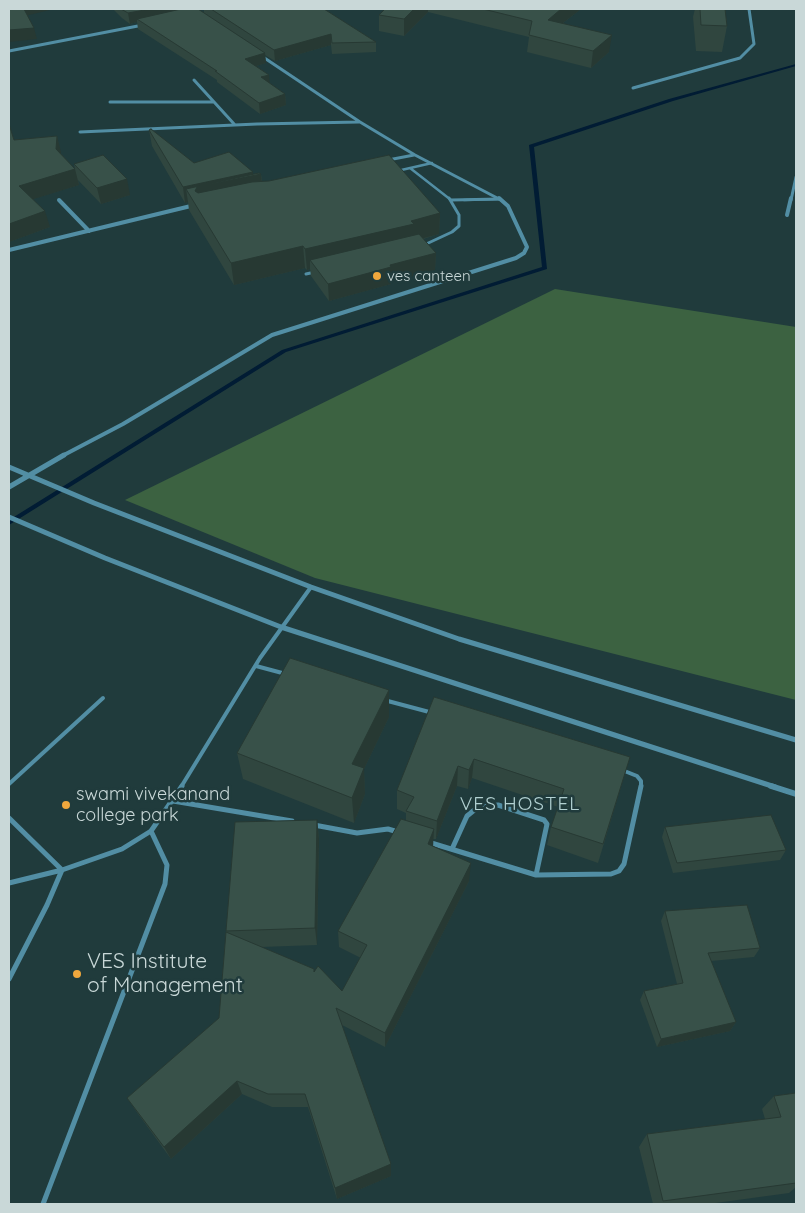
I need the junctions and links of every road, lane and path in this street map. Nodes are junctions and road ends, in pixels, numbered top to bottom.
1 (749, 9) edge
2 (150, 24) edge
3 (9, 51) edge
4 (254, 51) edge
5 (194, 80) dead end
6 (633, 88) dead end
7 (110, 102) dead end
8 (214, 102) junction
9 (360, 122) junction
10 (235, 125) junction
11 (80, 132) dead end
12 (415, 155) junction
13 (386, 160) edge
14 (432, 163) junction
15 (410, 168) junction
16 (391, 172) edge
17 (796, 177) edge
18 (500, 199) junction
19 (59, 200) dead end
20 (451, 200) junction
21 (202, 203) edge
22 (787, 215) dead end
23 (89, 231) junction
24 (420, 247) edge
25 (9, 250) edge
26 (316, 272) edge
27 (306, 274) dead end
28 (9, 467) edge
29 (29, 474) junction
30 (9, 487) edge
31 (9, 517) edge
32 (311, 587) junction
33 (281, 627) junction
34 (256, 666) junction
35 (294, 676) edge
36 (104, 698) dead end
37 (379, 699) edge
38 (437, 714) edge
39 (796, 740) edge
40 (614, 768) edge
41 (9, 784) edge
42 (796, 794) edge
43 (173, 801) junction
44 (9, 818) edge
45 (299, 823) edge
46 (309, 824) edge
47 (151, 831) junction
48 (406, 835) edge
49 (424, 840) edge
50 (452, 849) junction
51 (62, 870) junction
52 (536, 875) junction
53 (9, 883) edge
54 (9, 979) edge
55 (43, 1204) edge

1 - 6 street
2 - 3 street
4 - 9 street
5 - 8 street
7 - 8 street
8 - 10 street
9 - 10 street
9 - 12 street
10 - 11 street
12 - 13 street
12 - 14 street
14 - 15 lane
14 - 18 street
15 - 16 lane
15 - 20 lane
17 - 22 street
18 - 20 lane
18 - 29 street
19 - 23 street
20 - 24 lane
21 - 23 street
23 - 25 street
26 - 27 lane
28 - 29 street
29 - 30 street
29 - 32 street
31 - 33 street
32 - 33 lane
32 - 39 street
33 - 34 lane
33 - 42 street
34 - 35 lane
34 - 43 lane
36 - 41 lane
37 - 38 lane
40 - 52 lane
43 - 45 lane
43 - 47 lane
44 - 51 lane
46 - 48 lane
47 - 51 lane
47 - 55 lane
49 - 50 lane
50 - 52 lane
50 - 52 lane
51 - 53 lane
51 - 54 lane

